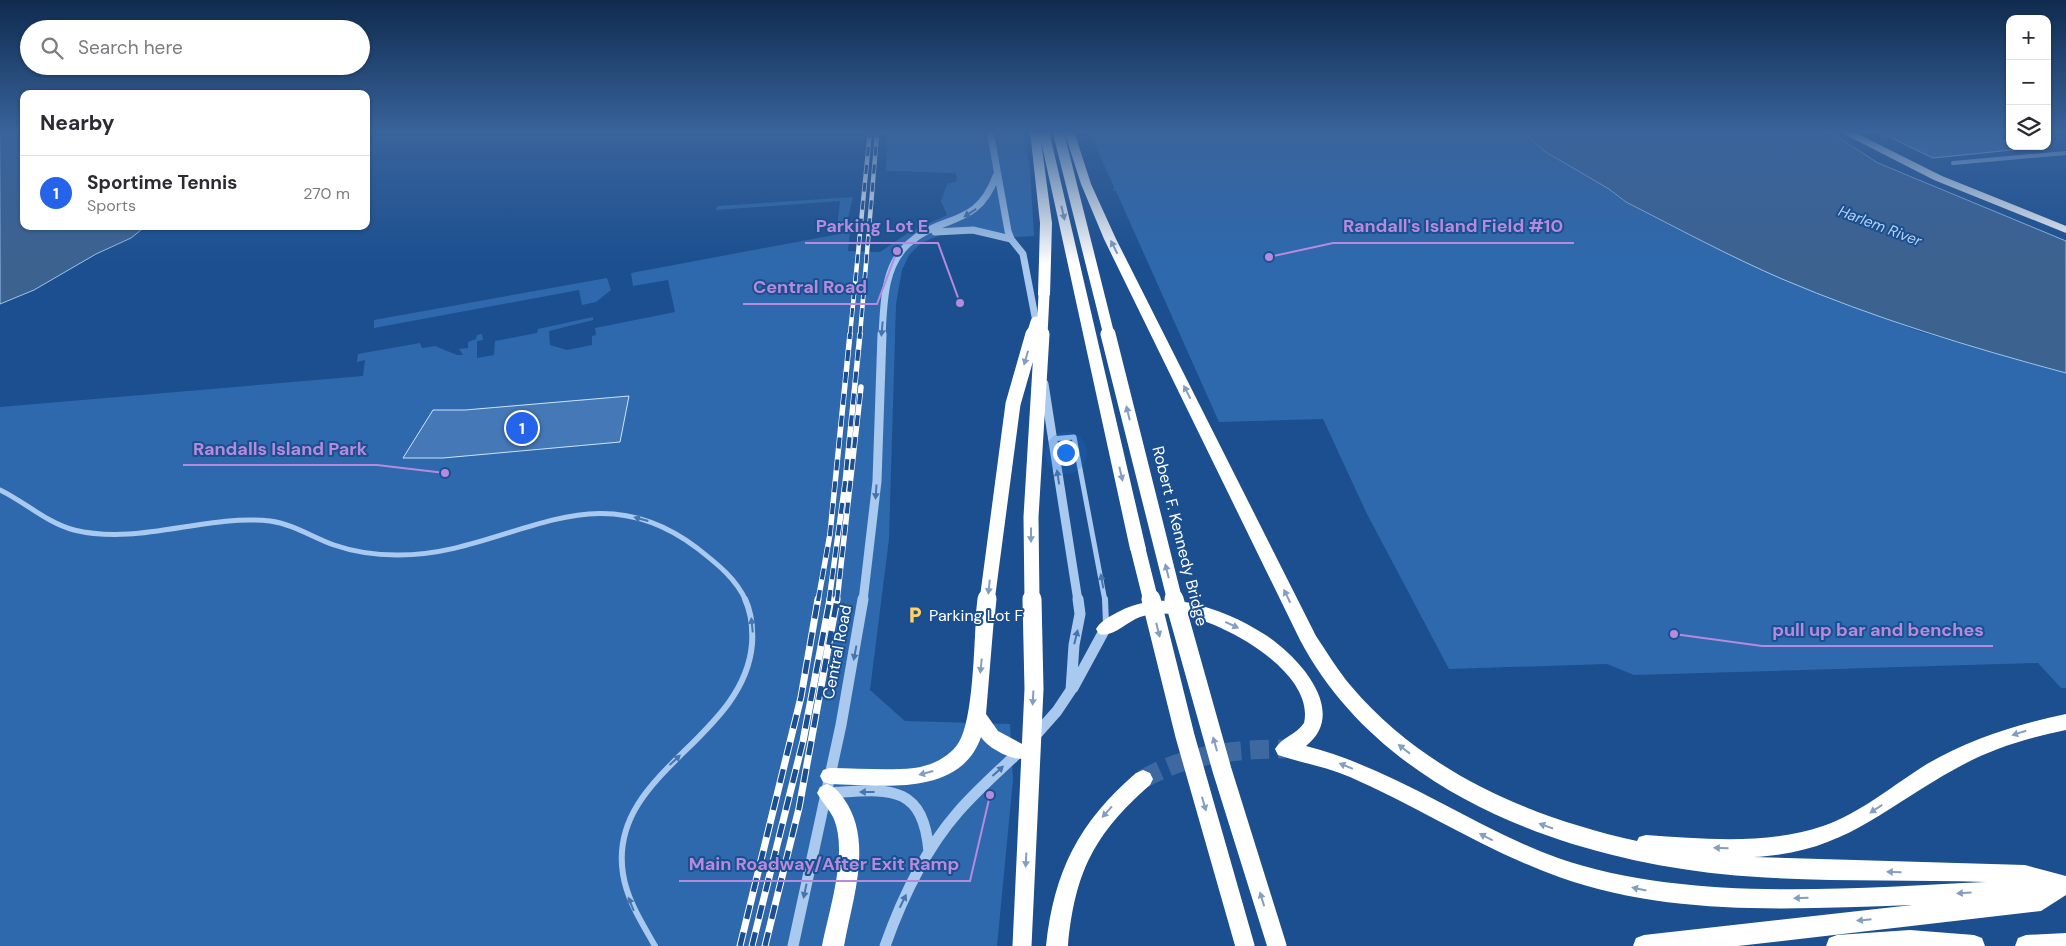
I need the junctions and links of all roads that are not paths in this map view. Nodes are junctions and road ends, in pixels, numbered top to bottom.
1 (1040, 175) edge
2 (1054, 175) edge
3 (1069, 175) edge
4 (1083, 175) edge
5 (1932, 175) edge
6 (1953, 175) edge
7 (996, 176) joint
8 (2066, 222) edge
9 (2066, 230) edge
10 (927, 233) junction
11 (1010, 239) junction
12 (1044, 294) junction
13 (1051, 439) junction
14 (0, 490) edge
15 (1105, 629) junction
16 (1071, 690) junction
17 (976, 714) junction
18 (2066, 722) edge
19 (1018, 752) junction
20 (1143, 779) tunnel mouth
21 (829, 784) junction
22 (1593, 841) junction
23 (929, 852) junction
24 (2065, 884) edge
25 (2066, 944) edge
26 (655, 946) edge
27 (793, 946) edge
28 (833, 946) edge
29 (885, 946) edge
30 (1022, 946) edge
31 (1056, 946) edge
32 (1245, 946) edge
33 (1277, 946) edge
34 (1644, 946) edge
35 (1837, 946) edge
36 (1974, 946) edge
37 (2026, 946) edge

1 - 12 highway
2 -> 32 highway, bridge
33 -> 3 highway, Robert F. Kennedy Bridge, bridge
22 -> 4 highway
5 - 9 highway
6 - 8 highway
7 -> 10 street, Central Road
7 - 11 street, Central Road
10 - 11 street
10 -> 21 street, Central Road
11 - 13 street, Central Road
12 -> 17 highway, bridge
12 -> 30 highway, bridge
15 -> 13 street
16 -> 13 street, Central Road
26 -> 14 street
15 - 16 street
15 - 24 highway
16 - 19 street
17 - 19 highway
17 -> 21 highway
18 -> 22 highway
23 -> 19 street
20 -> 31 highway
23 -> 21 street
21 -> 27 street, Central Road
21 - 28 highway
24 -> 22 highway
29 -> 23 street
24 -> 34 highway
25 - 37 highway
35 - 36 highway

